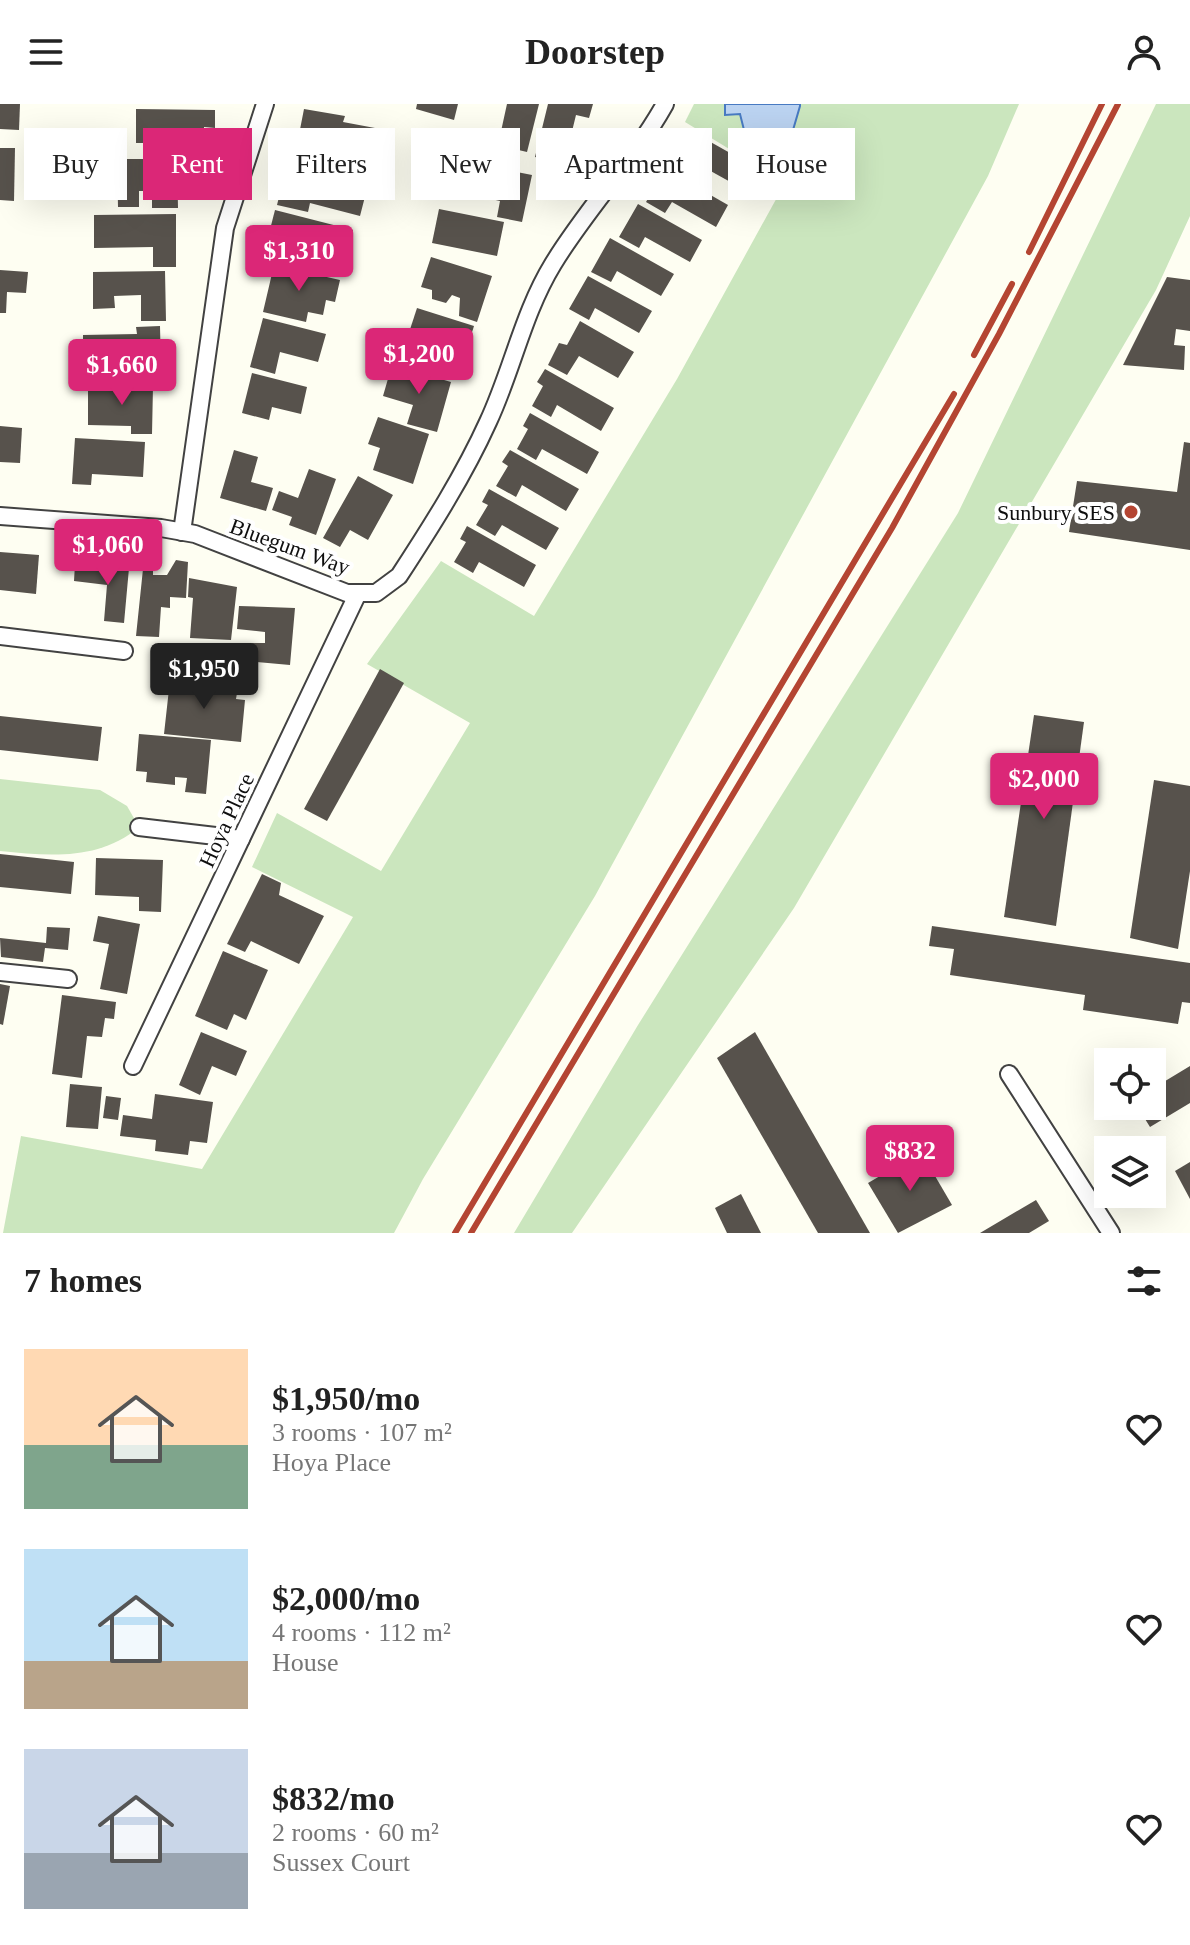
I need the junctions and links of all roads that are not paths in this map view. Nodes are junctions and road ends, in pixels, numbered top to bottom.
1 (265, 104) edge
2 (665, 104) edge
3 (0, 516) edge
4 (182, 532) junction
5 (358, 593) junction
6 (0, 636) edge
7 (124, 651) dead end
8 (139, 827) dead end
9 (241, 839) junction
10 (0, 972) edge
11 (68, 979) dead end
12 (133, 1066) dead end
13 (1009, 1074) dead end
14 (1111, 1233) edge

1 - 4 street
2 - 5 street, Bluegum Way
3 - 4 street, Bluegum Way
4 - 5 street, Bluegum Way
5 - 9 street, Hoya Place
6 - 7 street
8 - 9 street
9 - 12 street, Hoya Place
10 - 11 street
13 - 14 street

